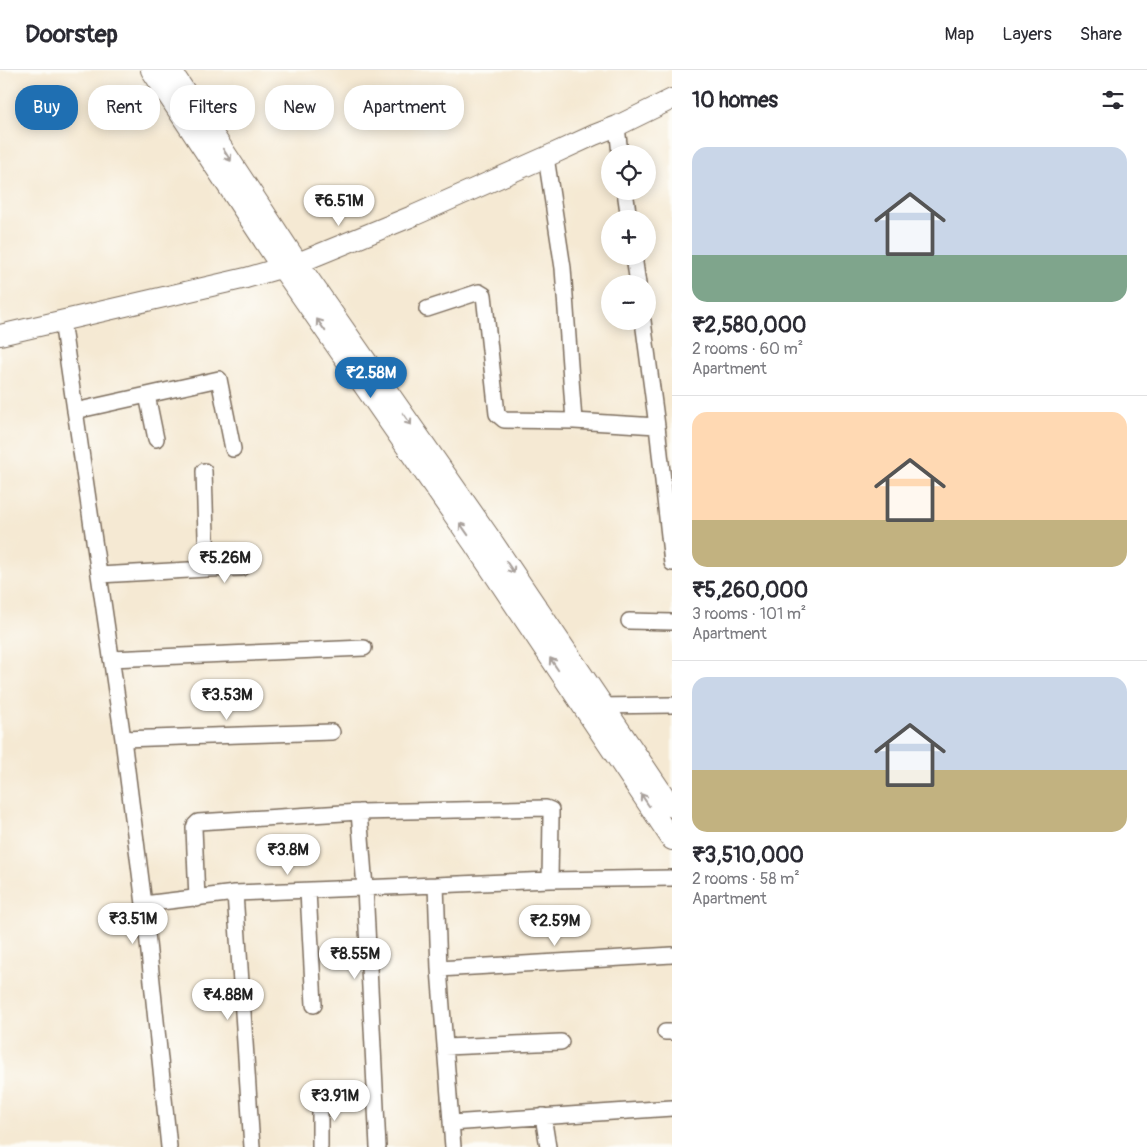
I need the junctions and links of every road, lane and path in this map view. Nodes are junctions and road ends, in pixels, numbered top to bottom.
1 (151, 70) edge
2 (171, 70) edge
3 (672, 99) edge
4 (617, 126) junction
5 (619, 145) edge
6 (546, 157) junction
7 (290, 265) junction
8 (427, 309) dead end
9 (62, 320) junction
10 (644, 330) edge
11 (0, 335) edge
12 (148, 395) junction
13 (75, 411) junction
14 (574, 421) junction
15 (657, 426) junction
16 (156, 440) dead end
17 (233, 449) dead end
18 (204, 471) dead end
19 (672, 563) edge
20 (242, 568) dead end
21 (208, 569) junction
22 (99, 575) junction
23 (629, 621) dead end
24 (672, 622) edge
25 (364, 648) dead end
26 (111, 659) junction
27 (604, 706) junction
28 (672, 706) edge
29 (583, 707) junction
30 (332, 732) dead end
31 (122, 740) junction
32 (672, 807) edge
33 (359, 812) junction
34 (672, 840) edge
35 (672, 878) edge
36 (550, 880) junction
37 (436, 885) junction
38 (365, 888) junction
39 (308, 890) junction
40 (234, 893) junction
41 (197, 898) junction
42 (144, 904) junction
43 (672, 955) edge
44 (439, 969) junction
45 (314, 1005) dead end
46 (561, 1042) dead end
47 (445, 1047) junction
48 (320, 1096) dead end
49 (672, 1108) edge
50 (542, 1116) junction
51 (451, 1122) junction
52 (169, 1147) edge
53 (252, 1147) edge
54 (320, 1147) edge
55 (378, 1147) edge
56 (453, 1147) edge
57 (548, 1147) edge

1 - 7 street
2 -> 7 street
3 - 4 street
4 - 5 street
4 - 6 street
6 - 7 street
6 - 14 street
7 - 9 street
7 -> 27 street
29 -> 7 street
8 - 14 street
9 - 11 street
9 - 13 street
10 - 15 street
12 - 13 street
12 - 16 street
12 - 17 street
13 - 22 street
14 - 15 street
15 - 19 street
18 - 21 street
20 - 21 street
21 - 22 street
22 - 26 street
23 - 24 street
25 - 26 street
26 - 31 street
27 - 28 street
27 - 29 street
27 - 32 street
34 -> 29 street
30 - 31 street
31 - 42 street
33 - 36 street
33 - 38 street
33 - 41 street
35 - 36 street
36 - 37 street
37 - 38 street
37 - 44 street
38 - 39 street
38 - 55 street
39 - 40 street
39 - 45 street
40 - 41 street
40 - 53 street
41 - 42 street
42 - 52 street
43 - 44 street
44 - 47 street
46 - 47 street
47 - 51 street
48 - 54 street
49 - 50 street
50 - 51 street
50 - 57 street
51 - 56 street

